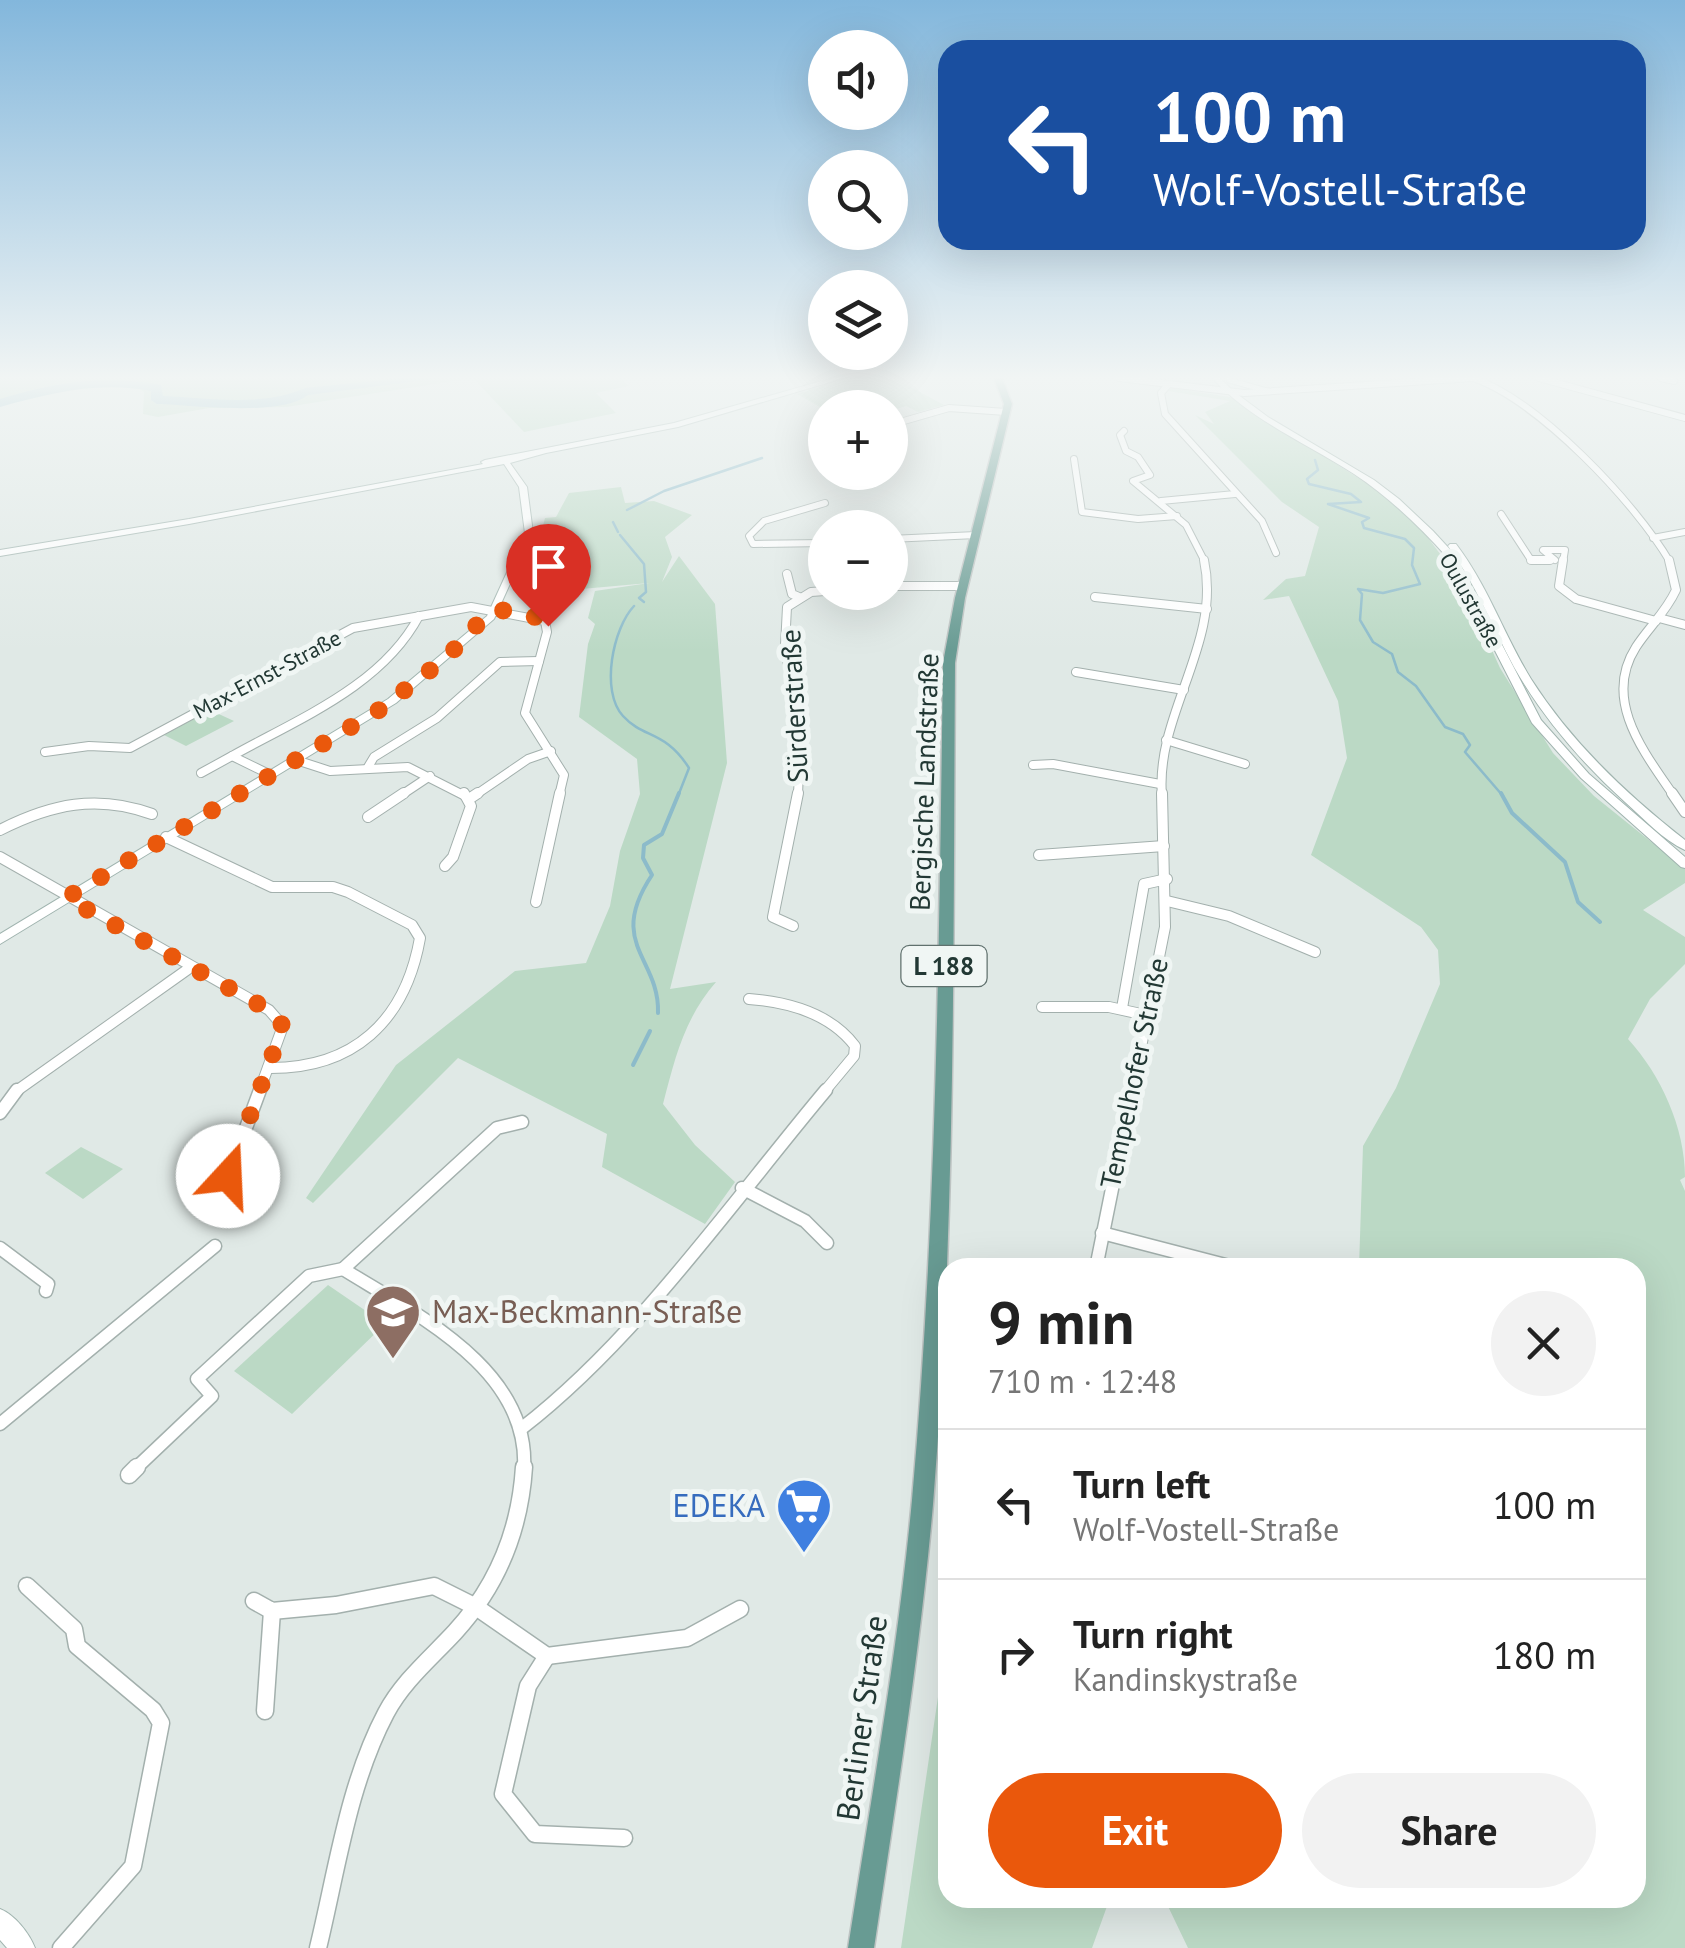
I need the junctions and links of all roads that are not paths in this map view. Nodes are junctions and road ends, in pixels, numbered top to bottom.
1 (460, 469) edge
2 (516, 469) edge
3 (992, 469) edge
4 (1075, 469) edge
5 (1146, 469) edge
6 (1212, 469) edge
7 (1351, 469) edge
8 (1362, 469) edge
9 (1588, 469) edge
10 (1234, 494) junction
11 (1160, 501) junction
12 (825, 503) dead end
13 (1501, 514) dead end
14 (1177, 516) junction
15 (1685, 532) edge
16 (976, 536) junction
17 (908, 538) edge
18 (1654, 538) junction
19 (808, 545) edge
20 (0, 552) edge
21 (1276, 553) dead end
22 (1555, 560) junction
23 (1566, 562) junction
24 (786, 574) dead end
25 (908, 586) edge
26 (963, 586) junction
27 (808, 595) edge
28 (799, 597) junction
29 (1096, 597) dead end
30 (1207, 609) junction
31 (494, 610) junction
32 (418, 616) junction
33 (1658, 620) junction
34 (1685, 624) edge
35 (539, 660) junction
36 (1076, 672) dead end
37 (1184, 690) junction
38 (1166, 740) junction
39 (551, 751) junction
40 (46, 752) dead end
41 (232, 756) junction
42 (296, 760) junction
43 (1245, 764) dead end
44 (1034, 765) dead end
45 (368, 767) junction
46 (201, 772) dead end
47 (270, 775) junction
48 (430, 776) junction
49 (1160, 784) junction
50 (469, 798) junction
51 (1685, 812) edge
52 (152, 814) dead end
53 (368, 818) dead end
54 (0, 830) edge
55 (166, 837) junction
56 (1685, 843) edge
57 (1164, 846) junction
58 (1039, 855) dead end
59 (0, 857) edge
60 (1685, 864) edge
61 (445, 866) dead end
62 (1167, 879) junction
63 (66, 898) junction
64 (1167, 901) junction
65 (536, 902) dead end
66 (793, 926) dead end
67 (0, 940) edge
68 (1315, 952) dead end
69 (191, 967) junction
70 (749, 998) dead end
71 (1042, 1006) dead end
72 (1122, 1008) junction
73 (1150, 1016) junction
74 (268, 1068) junction
75 (0, 1113) edge
76 (522, 1122) dead end
77 (742, 1188) junction
78 (256, 1193) dead end
79 (1102, 1234) junction
80 (827, 1243) dead end
81 (215, 1246) dead end
82 (0, 1248) edge
83 (940, 1258) edge
84 (1098, 1258) edge
85 (1197, 1258) edge
86 (344, 1269) junction
87 (46, 1291) dead end
88 (938, 1384) edge
89 (0, 1424) edge
90 (522, 1428) junction
91 (129, 1474) dead end
92 (922, 1497) joint
93 (27, 1586) dead end
94 (254, 1601) dead end
95 (476, 1607) junction
96 (740, 1608) dead end
97 (272, 1611) junction
98 (546, 1656) junction
99 (265, 1710) dead end
100 (624, 1838) dead end
101 (0, 1921) edge
102 (23, 1948) edge
103 (61, 1948) edge
104 (318, 1948) edge
105 (861, 1948) edge

1 - 20 main road
2 - 31 main road
3 - 16 main road, Bergische Landstraße / L 188
4 - 14 street
5 - 11 street, Tempelhofer Straße
6 - 10 street
7 - 60 main road, Oulustraße
8 - 56 main road, Oulustraße
9 - 18 street
10 - 11 street
10 - 21 street
11 - 14 street, Tempelhofer Straße
12 - 19 street
13 - 22 street
14 - 30 street, Tempelhofer Straße
15 - 18 street
16 - 17 street
16 - 26 main road, Bergische Landstraße / L 188
18 - 33 street
22 - 23 street
22 - 23 street
23 - 33 street
24 - 28 street, Sürderstraße
25 - 26 street
26 - 83 main road, Bergische Landstraße / L 188
27 - 28 street, Sürderstraße
28 - 66 street, Sürderstraße
29 - 30 street
30 - 37 street, Tempelhofer Straße
31 - 32 street, Max-Ernst-Straße
31 - 35 street, Max-Ernst-Straße
31 - 42 main road
32 - 40 street, Max-Ernst-Straße
32 - 41 street
33 - 34 street
33 - 51 street
35 - 39 street
35 - 45 street
36 - 37 street
37 - 38 street, Tempelhofer Straße
38 - 43 street
38 - 49 street, Tempelhofer Straße
39 - 50 street
39 - 65 street
41 - 46 street
41 - 47 street
42 - 45 street
42 - 47 main road
44 - 49 street
45 - 48 street
47 - 55 street
48 - 50 street
48 - 53 street
49 - 57 street, Tempelhofer Straße
50 - 61 street
52 - 54 street
55 - 63 street
55 - 74 street
57 - 58 street
57 - 62 street, Tempelhofer Straße
59 - 63 street
62 - 64 street, Tempelhofer Straße
62 - 72 street, Tempelhofer Straße
63 - 67 street
63 - 69 street
64 - 68 street
64 - 73 street, Tempelhofer Straße
69 - 74 street
69 - 75 street
70 - 77 street
71 - 72 street
72 - 73 street
73 - 79 street, Tempelhofer Straße
74 - 78 street
76 - 86 street
77 - 80 street
77 - 90 street
79 - 84 street, Tempelhofer Straße
79 - 85 street
81 - 89 street
82 - 87 street
86 - 90 street
86 - 91 street
88 - 92 main road, Bergische Landstraße / L 188
90 - 95 street
92 - 105 main road, Berliner Straße / L 188
93 - 103 street
94 - 97 street
95 - 97 street
95 - 98 street
95 - 104 street
96 - 98 street
97 - 99 street
98 - 100 street
101 - 102 main road

